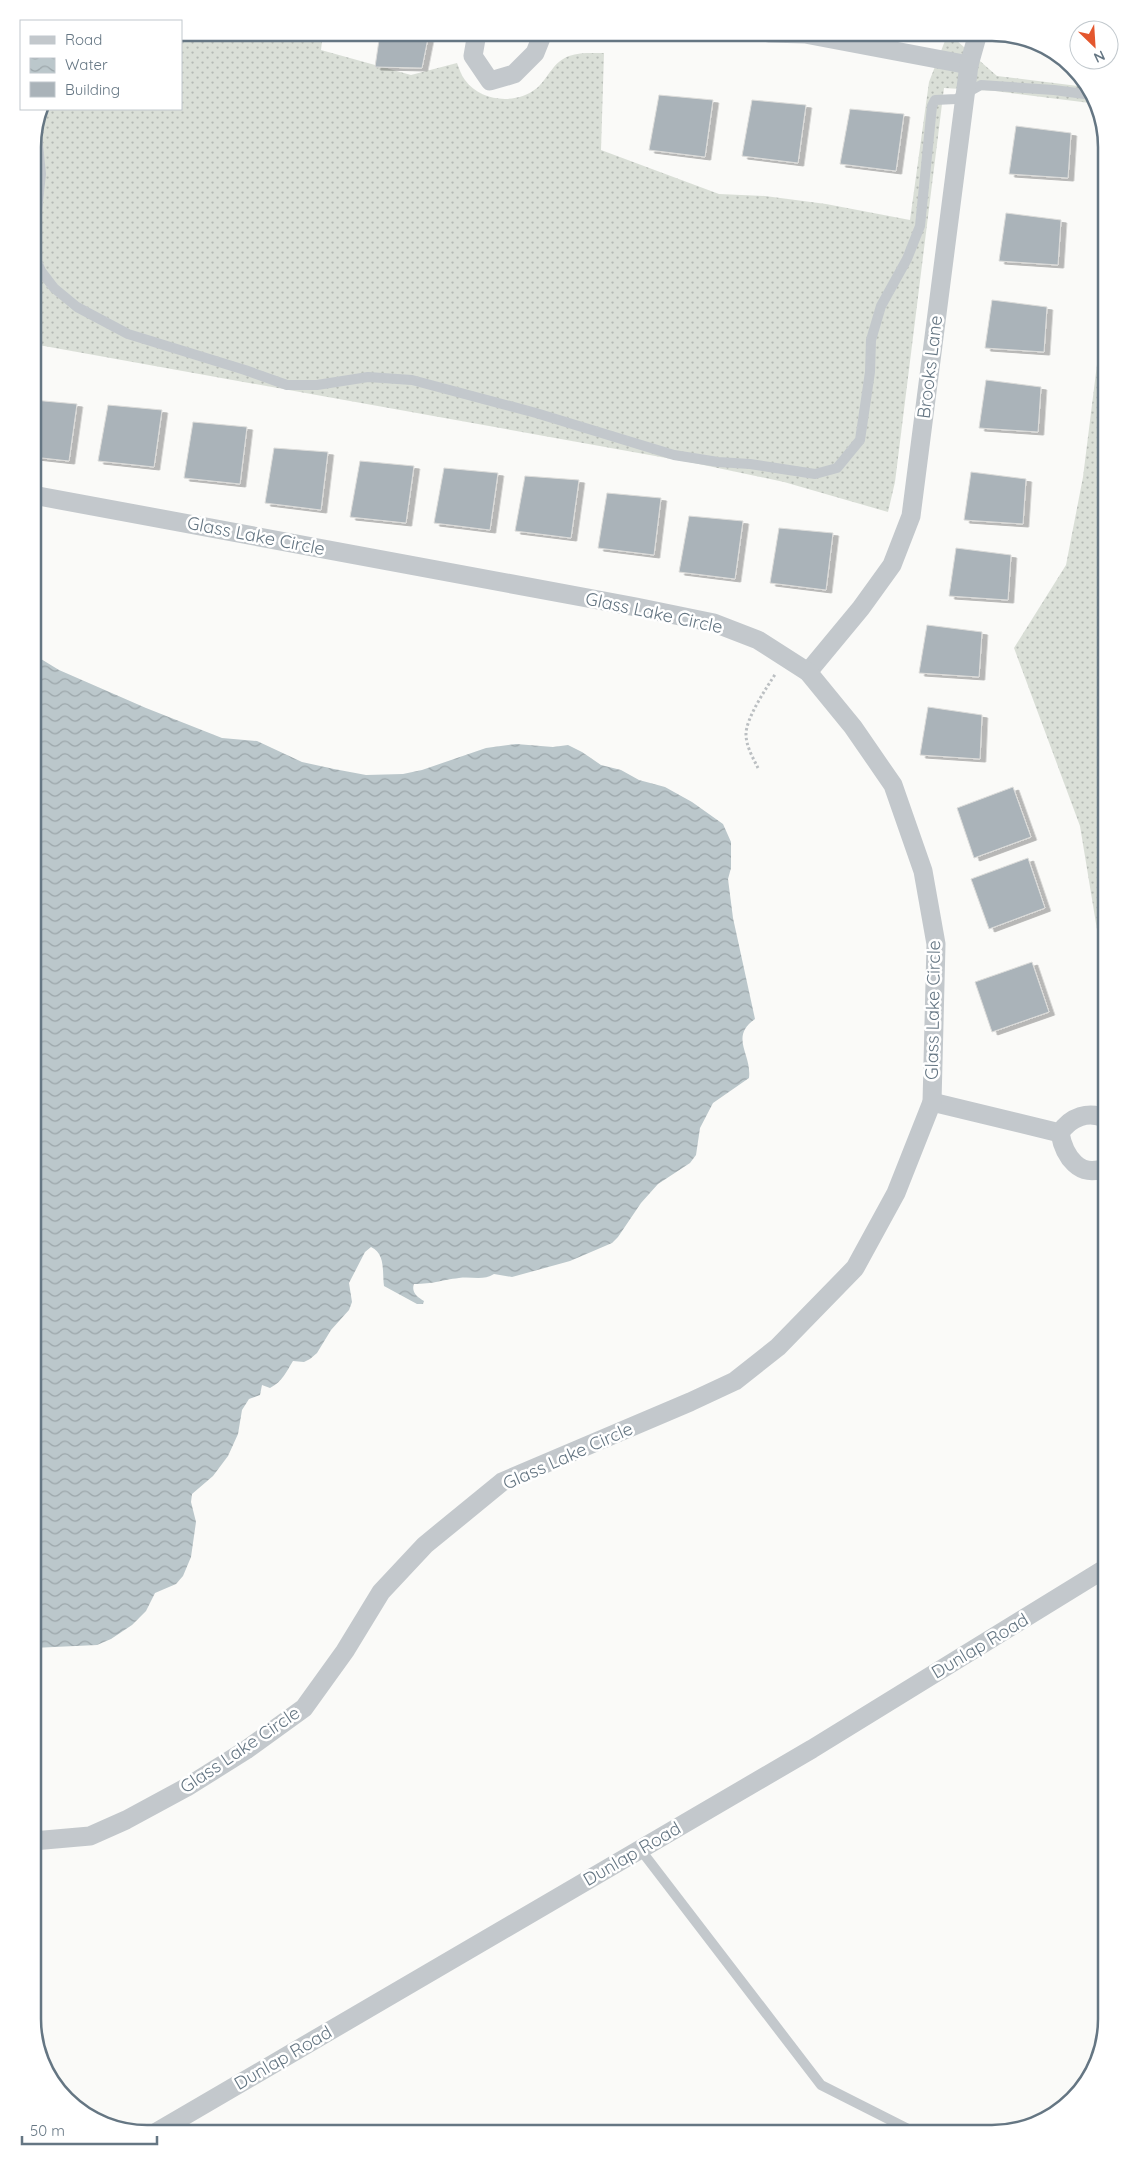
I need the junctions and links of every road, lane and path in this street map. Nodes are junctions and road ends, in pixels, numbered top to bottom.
1 (476, 41) edge
2 (539, 41) edge
3 (842, 41) edge
4 (976, 41) edge
5 (969, 65) junction
6 (965, 93) junction
7 (1084, 95) edge
8 (41, 271) edge
9 (41, 497) edge
10 (786, 658) junction
11 (808, 672) junction
12 (758, 768) dead end
13 (932, 1102) junction
14 (1098, 1115) edge
15 (1060, 1133) junction
16 (1098, 1169) edge
17 (1098, 1573) edge
18 (41, 1840) edge
19 (640, 1849) junction
20 (169, 2125) edge
21 (899, 2125) edge

1 - 2 street
3 - 5 street
4 - 5 street, Brooks Lane
5 - 6 street, Brooks Lane
6 - 7 lane
6 - 8 lane
6 - 11 street, Brooks Lane
9 - 10 street, Glass Lake Circle
10 - 11 street, Glass Lake Circle
10 - 12 path
11 - 13 street, Glass Lake Circle
13 - 15 street, Glass Lake Circle
13 - 18 street, Glass Lake Circle
14 - 15 street
15 - 16 street
17 - 19 street, Dunlap Road
19 - 20 street, Dunlap Road
19 - 21 lane

